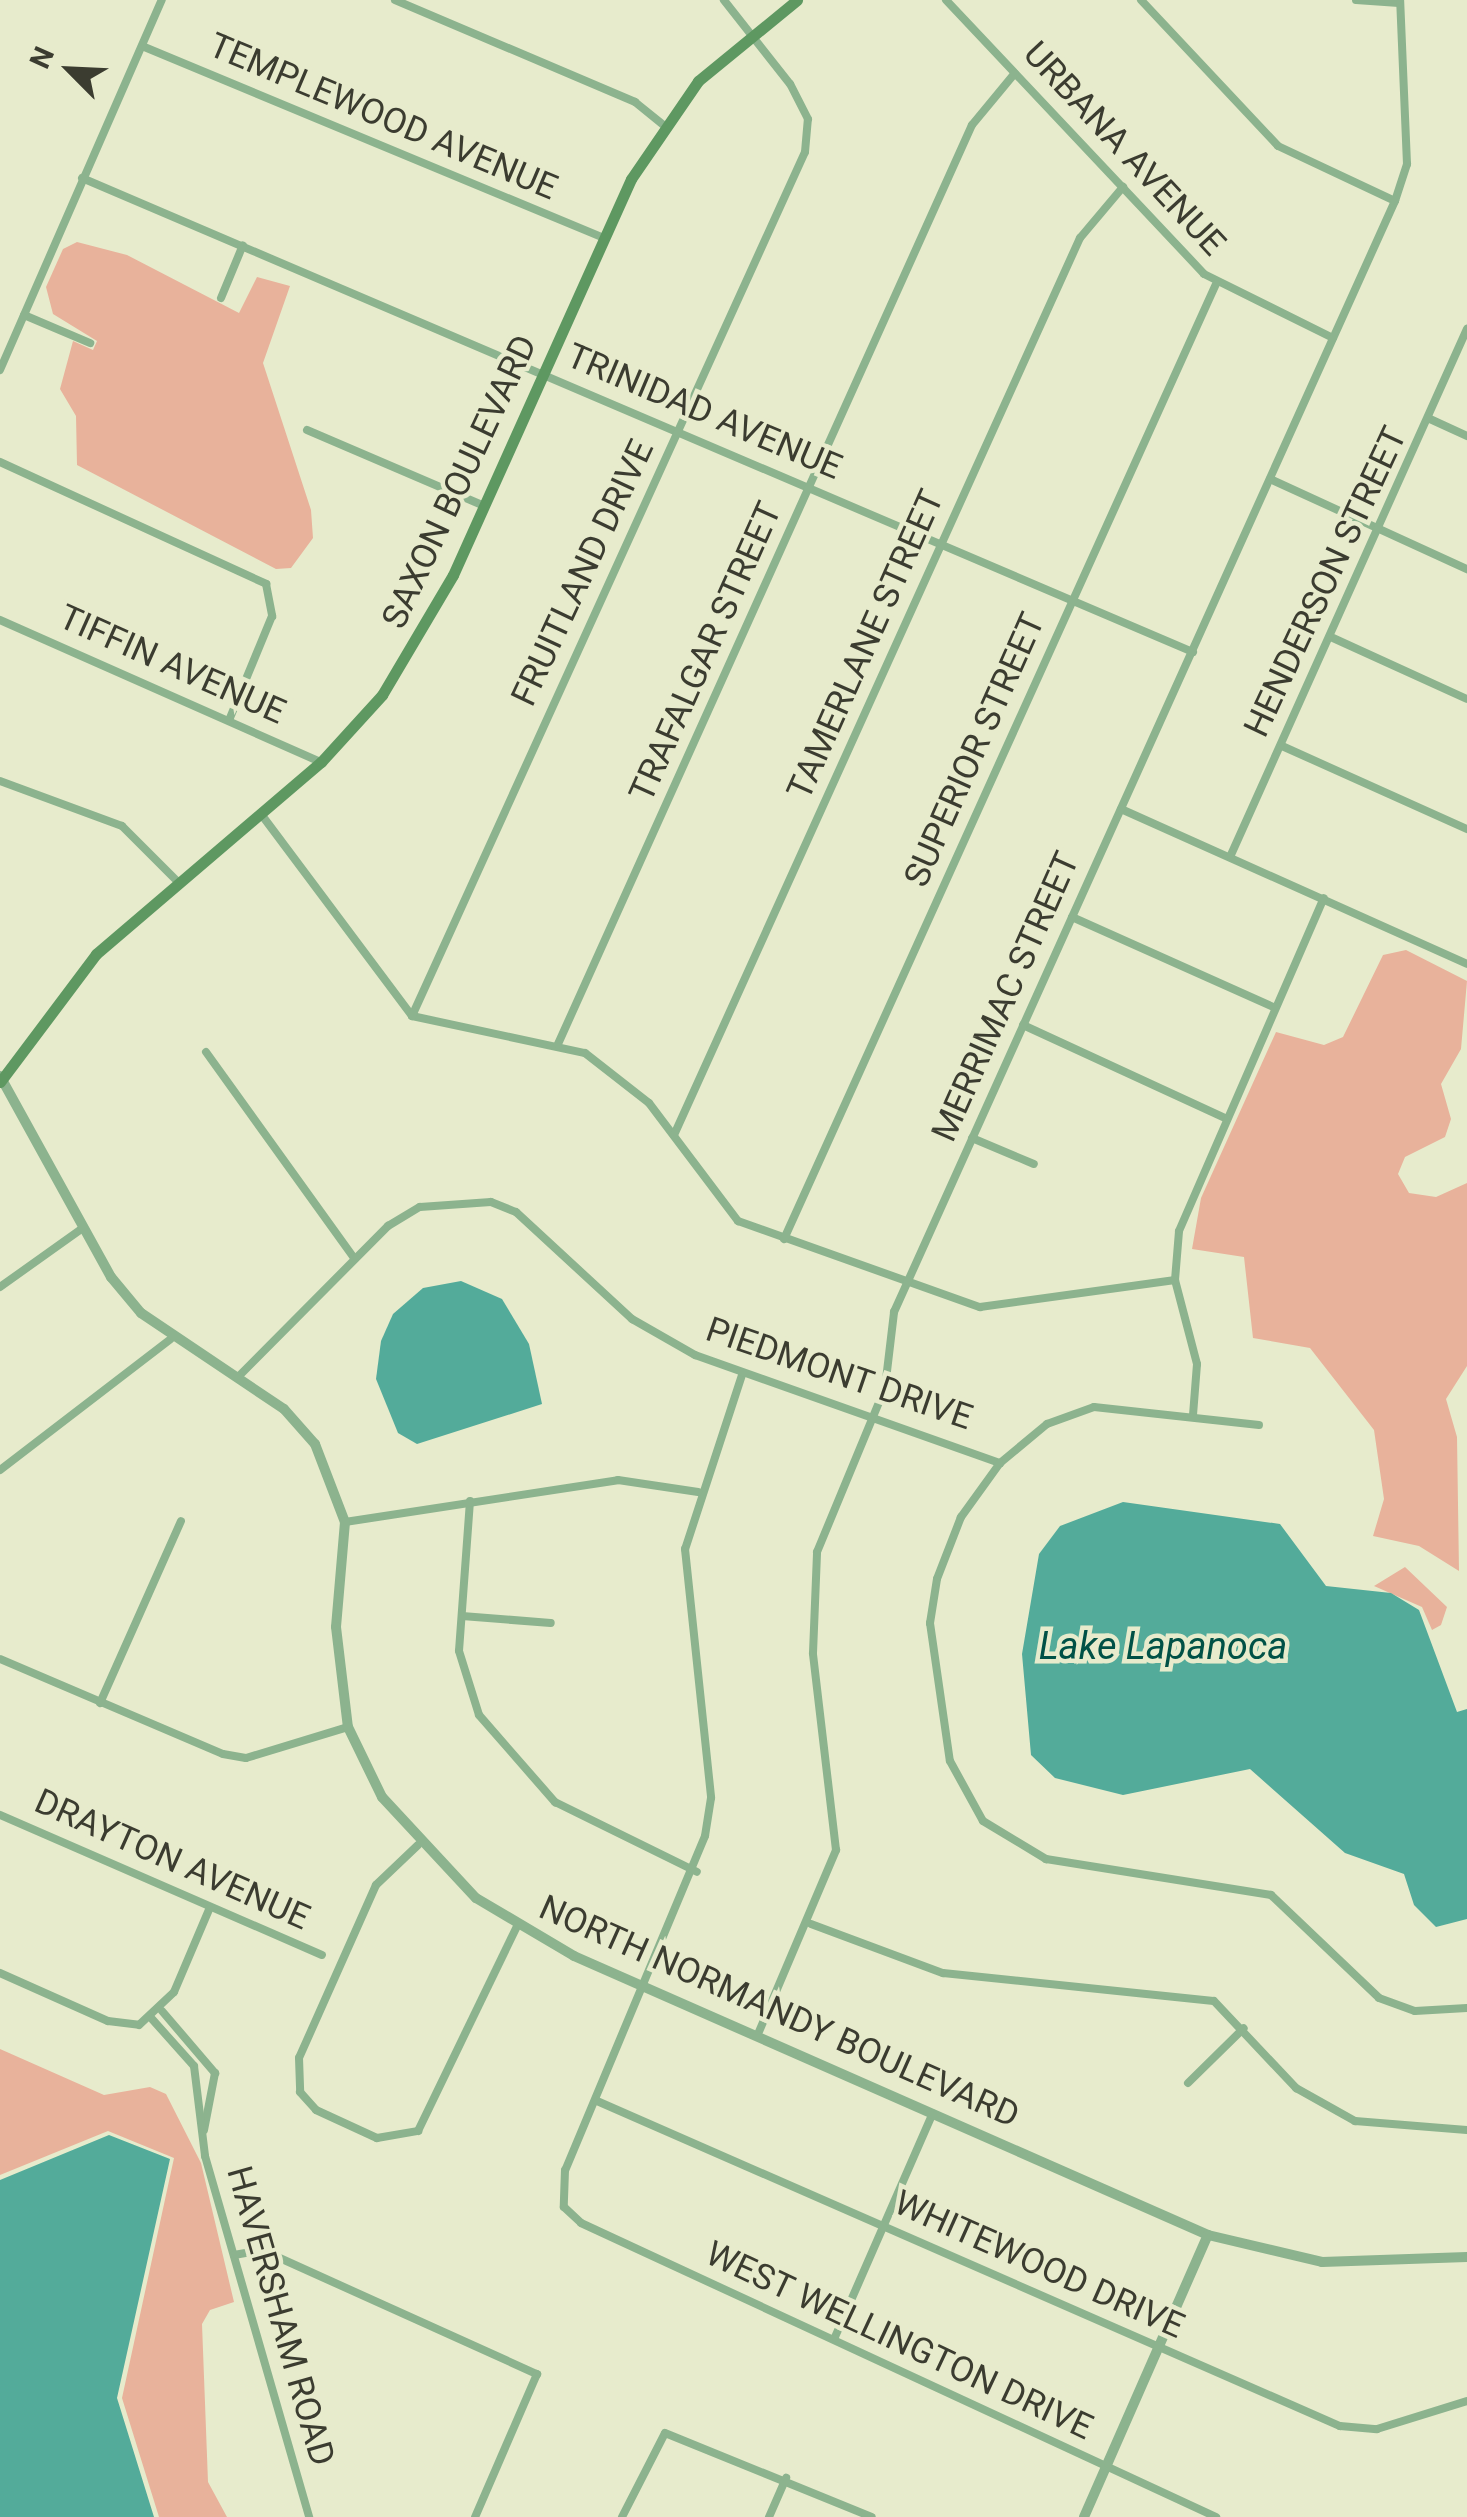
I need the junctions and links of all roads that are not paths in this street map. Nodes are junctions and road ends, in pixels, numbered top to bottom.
1 (162, 0) edge
2 (395, 0) edge
3 (724, 0) edge
4 (797, 0) edge
5 (946, 0) edge
6 (1142, 0) edge
7 (1356, 0) edge
8 (1399, 2) edge
9 (749, 35) junction
10 (142, 46) junction
11 (1015, 74) junction
12 (664, 125) junction
13 (82, 178) junction
14 (1123, 187) junction
15 (1395, 200) junction
16 (604, 238) junction
17 (243, 246) junction
18 (1216, 284) junction
19 (221, 298) dead end
20 (24, 314) junction
21 (1467, 329) edge
22 (1333, 338) junction
23 (90, 343) dead end
24 (0, 370) edge
25 (543, 372) junction
26 (1430, 419) junction
27 (307, 430) dead end
28 (678, 432) junction
29 (1467, 436) edge
30 (0, 462) edge
31 (1270, 479) junction
32 (810, 489) junction
33 (484, 506) junction
34 (1381, 530) junction
35 (942, 545) junction
36 (1467, 569) edge
37 (1074, 600) junction
38 (0, 620) edge
39 (1333, 638) junction
40 (1193, 652) junction
41 (1467, 700) edge
42 (230, 718) junction
43 (1282, 746) junction
44 (322, 762) junction
45 (0, 781) edge
46 (1121, 809) junction
47 (261, 814) junction
48 (1467, 829) edge
49 (1230, 856) junction
50 (176, 880) junction
51 (1324, 898) junction
52 (1072, 917) junction
53 (1467, 964) edge
54 (1275, 1008) junction
55 (412, 1016) junction
56 (1024, 1025) junction
57 (558, 1044) junction
58 (206, 1052) dead end
59 (0, 1080) edge
60 (1226, 1118) junction
61 (674, 1135) junction
62 (972, 1138) junction
63 (1034, 1164) dead end
64 (84, 1227) junction
65 (784, 1238) junction
66 (354, 1258) junction
67 (1174, 1280) junction
68 (908, 1281) junction
69 (0, 1287) edge
70 (171, 1339) junction
71 (742, 1375) junction
72 (238, 1377) junction
73 (1194, 1415) junction
74 (873, 1420) junction
75 (1259, 1426) dead end
76 (1000, 1463) junction
77 (0, 1470) edge
78 (698, 1492) junction
79 (470, 1501) junction
80 (181, 1520) dead end
81 (345, 1522) junction
82 (462, 1616) junction
83 (551, 1623) dead end
84 (0, 1659) edge
85 (100, 1703) junction
86 (348, 1727) junction
87 (0, 1815) edge
88 (418, 1845) junction
89 (697, 1872) junction
90 (210, 1907) junction
91 (810, 1924) junction
92 (517, 1926) junction
93 (322, 1955) dead end
94 (0, 1973) edge
95 (648, 1988) junction
96 (1467, 2008) edge
97 (162, 2011) junction
98 (152, 2019) junction
99 (1244, 2028) junction
100 (758, 2034) junction
101 (1188, 2083) dead end
102 (597, 2101) junction
103 (934, 2111) junction
104 (204, 2130) junction
105 (1467, 2130) edge
106 (883, 2226) junction
107 (1208, 2235) junction
108 (234, 2256) junction
109 (1467, 2257) edge
110 (834, 2338) junction
111 (1158, 2348) junction
112 (1467, 2400) edge
113 (1106, 2468) junction
114 (786, 2478) junction
115 (309, 2517) edge
116 (475, 2517) edge
117 (622, 2517) edge
118 (770, 2517) edge
119 (872, 2517) edge
120 (1084, 2517) edge
121 (1216, 2517) edge

1 - 10 street
2 - 12 street
3 - 9 street, FRUITLAND DRIVE
4 - 9 main road, SAXON BOULEVARD
5 - 11 street, URBANA AVENUE
6 - 15 street
7 - 8 street
8 - 15 street, MERRIMAC STREET
9 - 12 main road, SAXON BOULEVARD
9 - 28 street, FRUITLAND DRIVE
10 - 13 street
10 - 16 street, TEMPLEWOOD AVENUE
11 - 14 street, URBANA AVENUE
11 - 32 street, TRAFALGAR STREET
12 - 16 main road, SAXON BOULEVARD
13 - 17 street, TRINIDAD AVENUE
13 - 20 street
14 - 18 street, URBANA AVENUE
14 - 35 street, TAMERLANE STREET
15 - 22 street, MERRIMAC STREET
16 - 25 main road, SAXON BOULEVARD
17 - 19 street
17 - 25 street, TRINIDAD AVENUE
18 - 22 street, URBANA AVENUE
18 - 37 street, SUPERIOR STREET
20 - 23 street
20 - 24 street
21 - 26 street, HENDERSON STREET
22 - 31 street, MERRIMAC STREET
25 - 28 street, TRINIDAD AVENUE
25 - 33 main road, SAXON BOULEVARD
26 - 29 street
26 - 34 street, HENDERSON STREET
27 - 33 street
28 - 32 street, TRINIDAD AVENUE
28 - 55 street, FRUITLAND DRIVE
30 - 42 street
31 - 34 street
31 - 40 street, MERRIMAC STREET
32 - 35 street, TRINIDAD AVENUE
32 - 57 street, TRAFALGAR STREET
33 - 44 main road, SAXON BOULEVARD
34 - 36 street
34 - 39 street, HENDERSON STREET
35 - 37 street, TRINIDAD AVENUE
35 - 61 street, TAMERLANE STREET
37 - 40 street, TRINIDAD AVENUE
37 - 65 street, SUPERIOR STREET
38 - 42 street, TIFFIN AVENUE
39 - 41 street
39 - 43 street, HENDERSON STREET
40 - 46 street, MERRIMAC STREET
42 - 44 street, TIFFIN AVENUE
43 - 48 street
43 - 49 street, HENDERSON STREET
44 - 47 main road, SAXON BOULEVARD
45 - 50 street
46 - 49 street
46 - 52 street, MERRIMAC STREET
47 - 50 main road, SAXON BOULEVARD
47 - 55 street
49 - 51 street
50 - 59 main road, SAXON BOULEVARD
51 - 53 street
51 - 54 street
52 - 54 street
52 - 56 street, MERRIMAC STREET
54 - 60 street
55 - 57 street
56 - 60 street
56 - 62 street, MERRIMAC STREET
57 - 61 street
58 - 66 street
59 - 64 street, NORTH NORMANDY BOULEVARD
60 - 67 street
61 - 65 street
62 - 63 street
62 - 68 street, MERRIMAC STREET
64 - 69 street
64 - 70 street, NORTH NORMANDY BOULEVARD
65 - 68 street
66 - 71 street, PIEDMONT DRIVE
66 - 72 street, PIEDMONT DRIVE
67 - 68 street
67 - 73 street
68 - 74 street, MERRIMAC STREET
70 - 72 street, NORTH NORMANDY BOULEVARD
70 - 77 street
71 - 74 street, PIEDMONT DRIVE
71 - 78 street
72 - 81 street, NORTH NORMANDY BOULEVARD
73 - 75 street
73 - 76 street
74 - 76 street, PIEDMONT DRIVE
74 - 91 street, MERRIMAC STREET
76 - 96 street
78 - 79 street
78 - 89 street
79 - 81 street
79 - 82 street
80 - 85 street
81 - 86 street, NORTH NORMANDY BOULEVARD
82 - 83 street
82 - 89 street
84 - 85 street
85 - 86 street
86 - 88 street, NORTH NORMANDY BOULEVARD
87 - 90 street, DRAYTON AVENUE
88 - 92 street, NORTH NORMANDY BOULEVARD
88 - 92 street
89 - 95 street
90 - 93 street, DRAYTON AVENUE
90 - 97 street
91 - 99 street
91 - 100 street, MERRIMAC STREET
92 - 95 street, NORTH NORMANDY BOULEVARD
94 - 98 street
95 - 100 street, NORTH NORMANDY BOULEVARD
95 - 102 street
97 - 98 street
97 - 104 street, HAVERSHAM ROAD
98 - 104 street, HAVERSHAM ROAD
99 - 101 street
99 - 105 street
100 - 103 street, NORTH NORMANDY BOULEVARD
102 - 106 street, WHITEWOOD DRIVE
102 - 110 street, WEST WELLINGTON DRIVE
103 - 106 street
103 - 107 street, NORTH NORMANDY BOULEVARD
104 - 108 street, HAVERSHAM ROAD
106 - 110 street
106 - 111 street, WHITEWOOD DRIVE
107 - 109 street, NORTH NORMANDY BOULEVARD
107 - 111 street
108 - 115 street, HAVERSHAM ROAD
108 - 116 street
110 - 113 street, WEST WELLINGTON DRIVE
111 - 112 street, WHITEWOOD DRIVE
111 - 113 street
113 - 120 street
113 - 121 street, WEST WELLINGTON DRIVE
114 - 117 street
114 - 118 street
114 - 119 street

